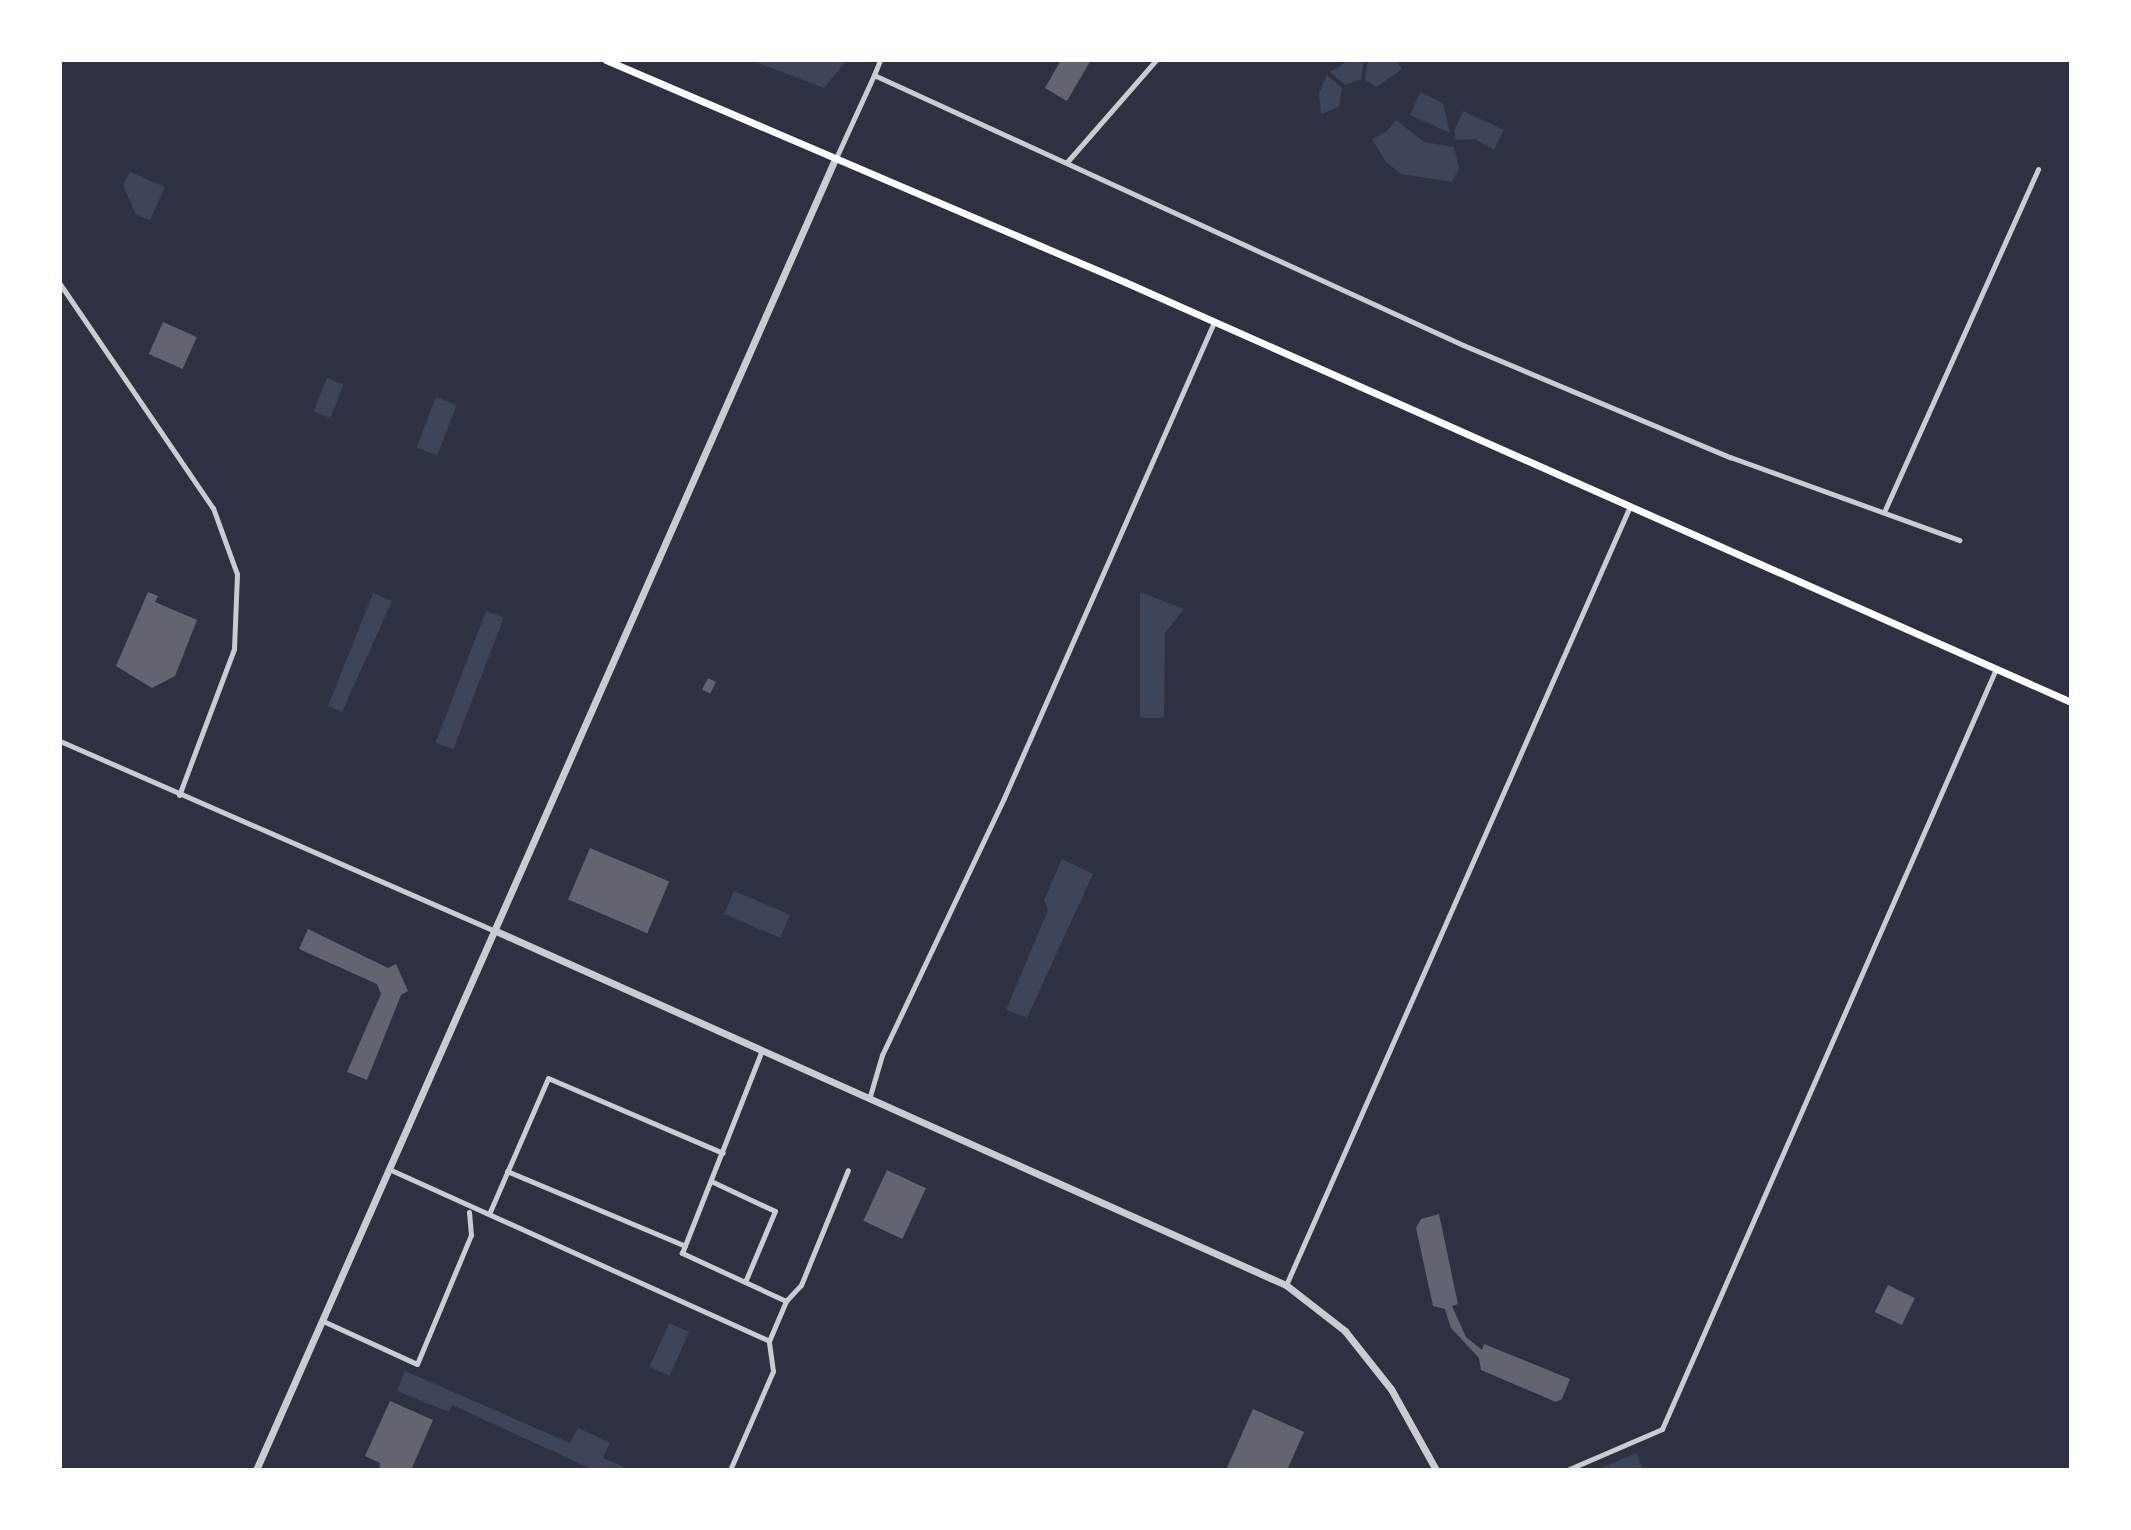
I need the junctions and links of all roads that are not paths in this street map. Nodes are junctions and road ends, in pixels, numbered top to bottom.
1 (606, 60) edge
2 (880, 60) edge
3 (1156, 60) edge
4 (874, 75) junction
5 (835, 159) junction
6 (1067, 162) junction
7 (2038, 169) dead end
8 (60, 284) edge
9 (1214, 322) junction
10 (1630, 505) junction
11 (1884, 512) junction
12 (1959, 540) dead end
13 (1996, 669) junction
14 (2071, 702) edge
15 (60, 741) edge
16 (179, 795) junction
17 (496, 931) junction
18 (762, 1049) junction
19 (870, 1096) junction
20 (723, 1153) junction
21 (391, 1170) junction
22 (848, 1170) dead end
23 (507, 1171) junction
24 (713, 1182) junction
25 (469, 1212) dead end
26 (489, 1214) junction
27 (685, 1246) junction
28 (745, 1282) junction
29 (1286, 1285) junction
30 (786, 1301) junction
31 (323, 1321) junction
32 (769, 1341) junction
33 (256, 1470) edge
34 (730, 1470) edge
35 (1436, 1470) edge
36 (1567, 1470) edge

1 - 5 main road
2 - 4 street
3 - 6 street
4 - 5 street
4 - 6 street
5 - 9 main road
5 - 17 street
6 - 11 street
7 - 11 street
8 - 16 street
9 - 10 main road
9 - 19 street
10 - 13 main road
10 - 29 street
11 - 12 street
13 - 14 main road
13 - 36 street
15 - 16 street
16 - 17 street
17 - 18 street
17 - 21 street
18 - 19 street
18 - 20 street
19 - 29 street
20 - 23 street
20 - 24 street
21 - 26 street
21 - 31 street
22 - 30 street
23 - 26 street
23 - 27 street
24 - 27 street
24 - 28 street
25 - 31 street
26 - 32 street
27 - 28 street
28 - 30 street
29 - 35 street
30 - 32 street
31 - 33 street
32 - 34 street

